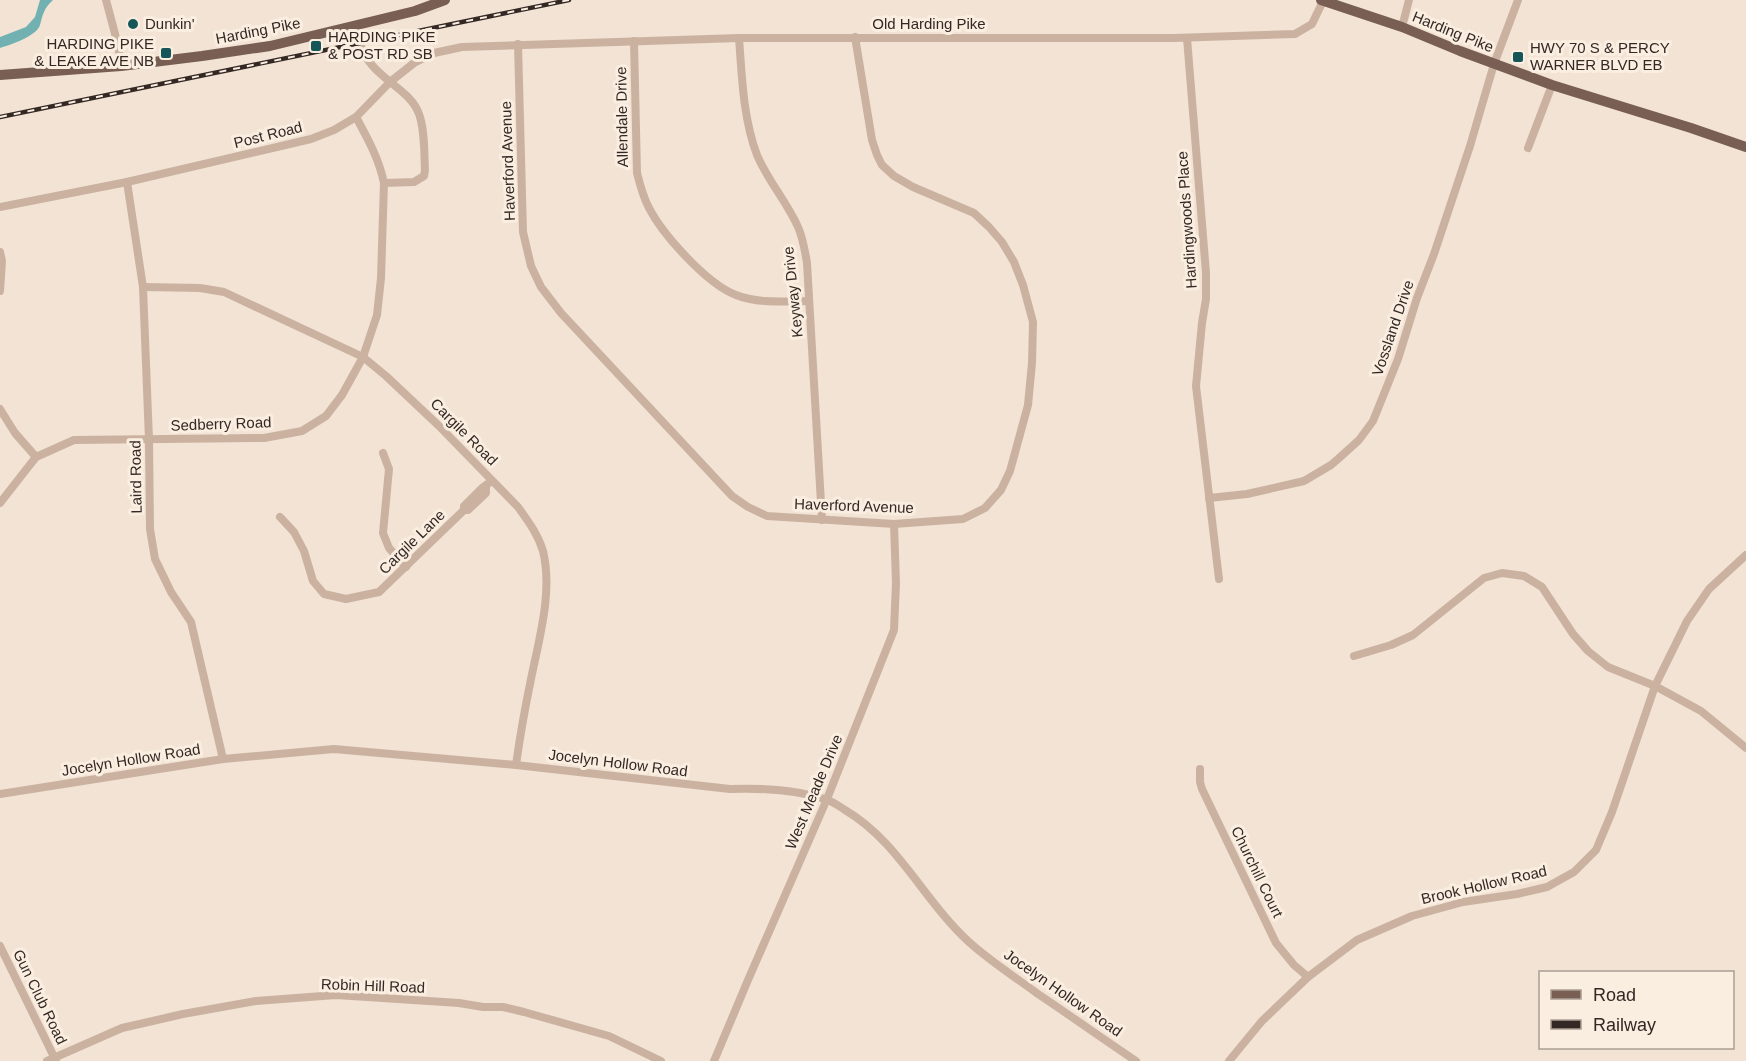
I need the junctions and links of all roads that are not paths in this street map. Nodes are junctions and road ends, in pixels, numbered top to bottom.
1 (105, 0) edge
2 (445, 0) edge
3 (1322, 0) edge
4 (1409, 0) edge
5 (1518, 0) edge
6 (355, 26) junction
7 (1402, 27) junction
8 (855, 37) junction
9 (739, 38) junction
10 (1187, 38) junction
11 (634, 40) junction
12 (518, 44) junction
13 (1494, 64) junction
14 (121, 66) junction
15 (0, 75) edge
16 (390, 82) junction
17 (1552, 85) junction
18 (356, 117) junction
19 (1746, 147) edge
20 (1528, 148) dead end
21 (127, 182) junction
22 (384, 183) junction
23 (0, 207) edge
24 (0, 252) edge
25 (143, 287) junction
26 (0, 291) edge
27 (809, 301) junction
28 (363, 357) junction
29 (0, 409) edge
30 (149, 440) junction
31 (383, 453) dead end
32 (36, 457) junction
33 (490, 483) junction
34 (1209, 498) junction
35 (0, 503) edge
36 (280, 517) dead end
37 (822, 520) junction
38 (894, 524) junction
39 (1746, 555) edge
40 (406, 567) junction
41 (1219, 579) dead end
42 (1354, 656) dead end
43 (1655, 686) junction
44 (1746, 748) edge
45 (223, 759) junction
46 (516, 765) junction
47 (1200, 769) dead end
48 (0, 794) edge
49 (828, 799) junction
50 (0, 946) edge
51 (1308, 977) junction
52 (52, 1060) edge
53 (661, 1061) edge
54 (714, 1061) edge
55 (1136, 1061) edge
56 (1229, 1061) edge

1 - 14 street
2 - 6 main road, Harding Pike
3 - 7 main road, Harding Pike
3 - 10 street, Old Harding Pike
4 - 7 street
5 - 13 street, Vossland Drive
6 - 14 main road, Harding Pike
6 - 16 street
7 - 13 main road, Harding Pike
8 - 9 street, Old Harding Pike
8 - 10 street, Old Harding Pike
8 - 38 street, Haverford Avenue
9 - 11 street, Old Harding Pike
9 - 27 street, Keyway Drive
10 - 34 street, Hardingwoods Place
11 - 12 street, Old Harding Pike
11 - 27 street, Allendale Drive
12 - 16 street, Post Road
12 - 37 street, Haverford Avenue
13 - 17 main road, Harding Pike
13 - 34 street, Vossland Drive
14 - 15 main road, Harding Pike
16 - 18 street, Post Road
16 - 22 street
17 - 19 main road, Harding Pike
17 - 20 street
18 - 21 street, Post Road
18 - 22 street, Sedberry Road
21 - 23 street, Post Road
21 - 25 street, Laird Road
22 - 28 street, Sedberry Road
24 - 26 street
25 - 28 street, Cargile Road
25 - 30 street, Laird Road
27 - 37 street, Keyway Drive
28 - 30 street, Sedberry Road
28 - 33 street, Cargile Road
29 - 32 street
30 - 32 street, Sedberry Road
30 - 45 street, Laird Road
31 - 40 street
32 - 35 street, Sedberry Road
33 - 40 street, Cargile Lane
33 - 46 street, Cargile Road
34 - 41 street, Hardingwoods Place
36 - 40 street, Cargile Lane
37 - 38 street, Haverford Avenue
38 - 49 street, West Meade Drive
39 - 43 street, Brook Hollow Road
42 - 43 street
43 - 44 street
43 - 51 street, Brook Hollow Road
45 - 46 street, Jocelyn Hollow Road
45 - 48 street, Jocelyn Hollow Road
46 - 49 street, Jocelyn Hollow Road
47 - 51 street, Churchill Court
49 - 54 street, West Meade Drive
49 - 55 street, Jocelyn Hollow Road
50 - 52 street, Gun Club Road
51 - 56 street, Brook Hollow Road
52 - 53 street, Robin Hill Road

